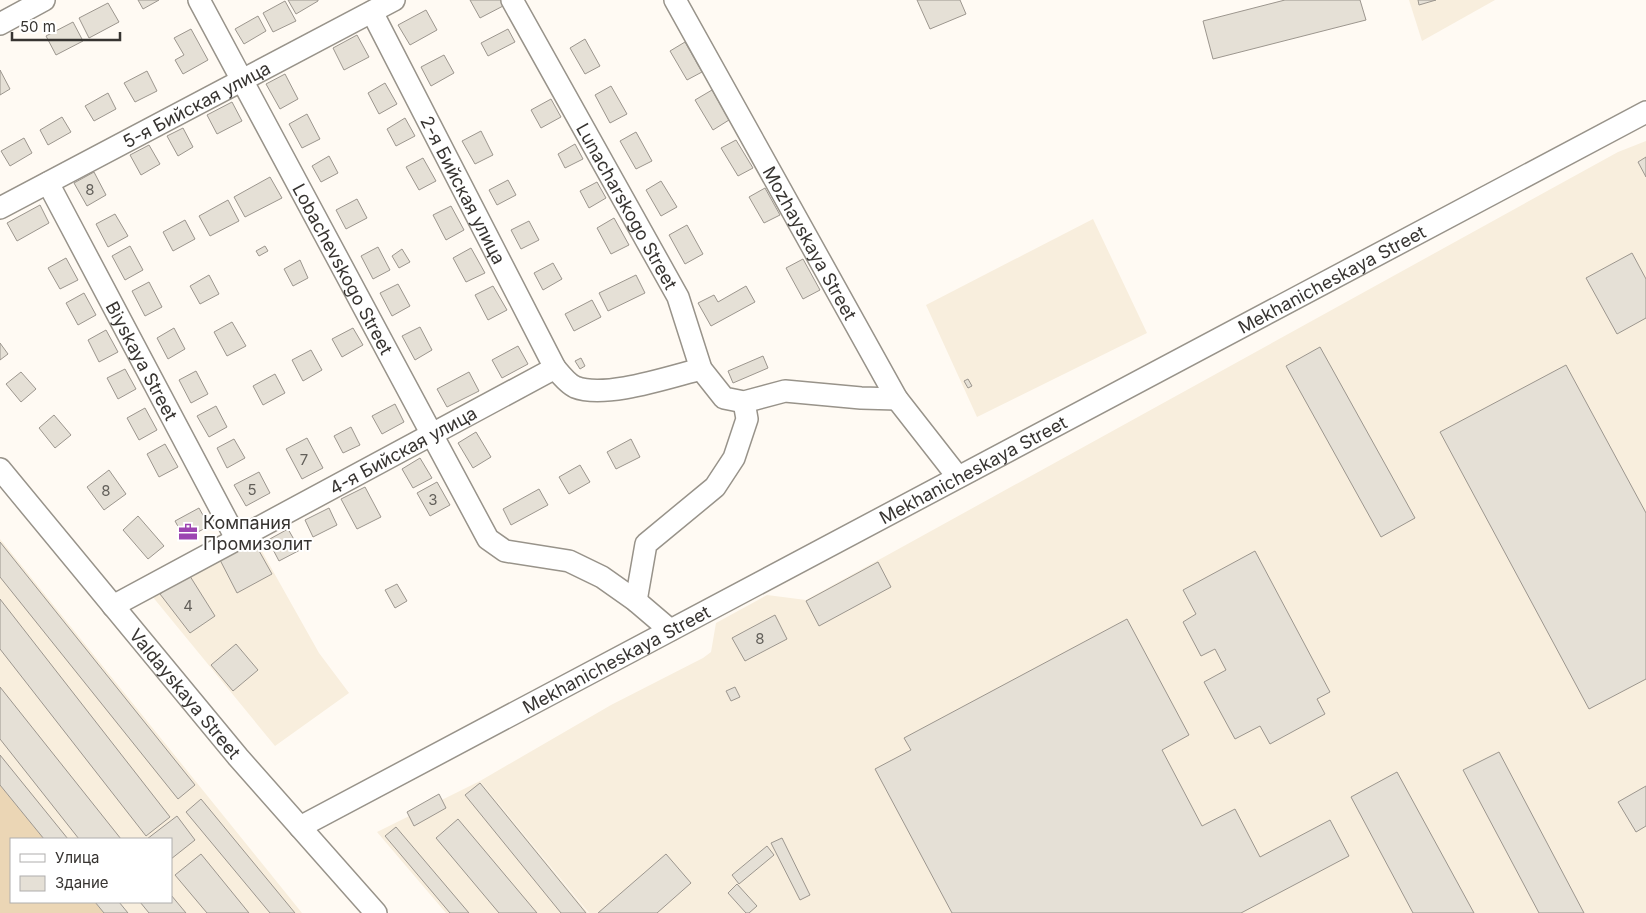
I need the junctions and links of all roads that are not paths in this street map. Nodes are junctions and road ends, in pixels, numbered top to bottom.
1 (199, 0) edge
2 (394, 0) edge
3 (512, 0) edge
4 (675, 0) edge
5 (41, 1) edge
6 (372, 12) junction
7 (0, 24) edge
8 (242, 80) junction
9 (1646, 112) edge
10 (48, 182) junction
11 (0, 208) edge
12 (555, 368) junction
13 (701, 369) junction
14 (897, 399) junction
15 (744, 402) junction
16 (432, 434) junction
17 (0, 469) edge
18 (958, 477) junction
19 (237, 540) junction
20 (636, 601) junction
21 (113, 606) junction
22 (670, 630) junction
23 (300, 827) junction
24 (376, 913) edge

1 - 8 street, Lobachevskogo Street
2 - 6 street, 5-я Бийская улица
3 - 13 street, Lunacharskogo Street
4 - 14 street, Mozhayskaya Street
5 - 7 street
6 - 8 street, 5-я Бийская улица
6 - 12 street, 2-я Бийская улица
8 - 10 street, 5-я Бийская улица
8 - 16 street, Lobachevskogo Street
9 - 18 street, Mekhanicheskaya Street
10 - 11 street, 5-я Бийская улица
10 - 19 street, Biyskaya Street
12 - 13 street
12 - 16 street, 4-я Бийская улица
13 - 15 street, Lunacharskogo Street
14 - 15 street
14 - 18 street, Mozhayskaya Street
15 - 20 street
16 - 19 street, 4-я Бийская улица
16 - 20 street, Lobachevskogo Street
17 - 21 street, Valdayskaya Street
18 - 22 street, Mekhanicheskaya Street
19 - 21 street, 4-я Бийская улица
20 - 22 street
21 - 23 street, Valdayskaya Street
22 - 23 street, Mekhanicheskaya Street
23 - 24 street, Valdayskaya Street

